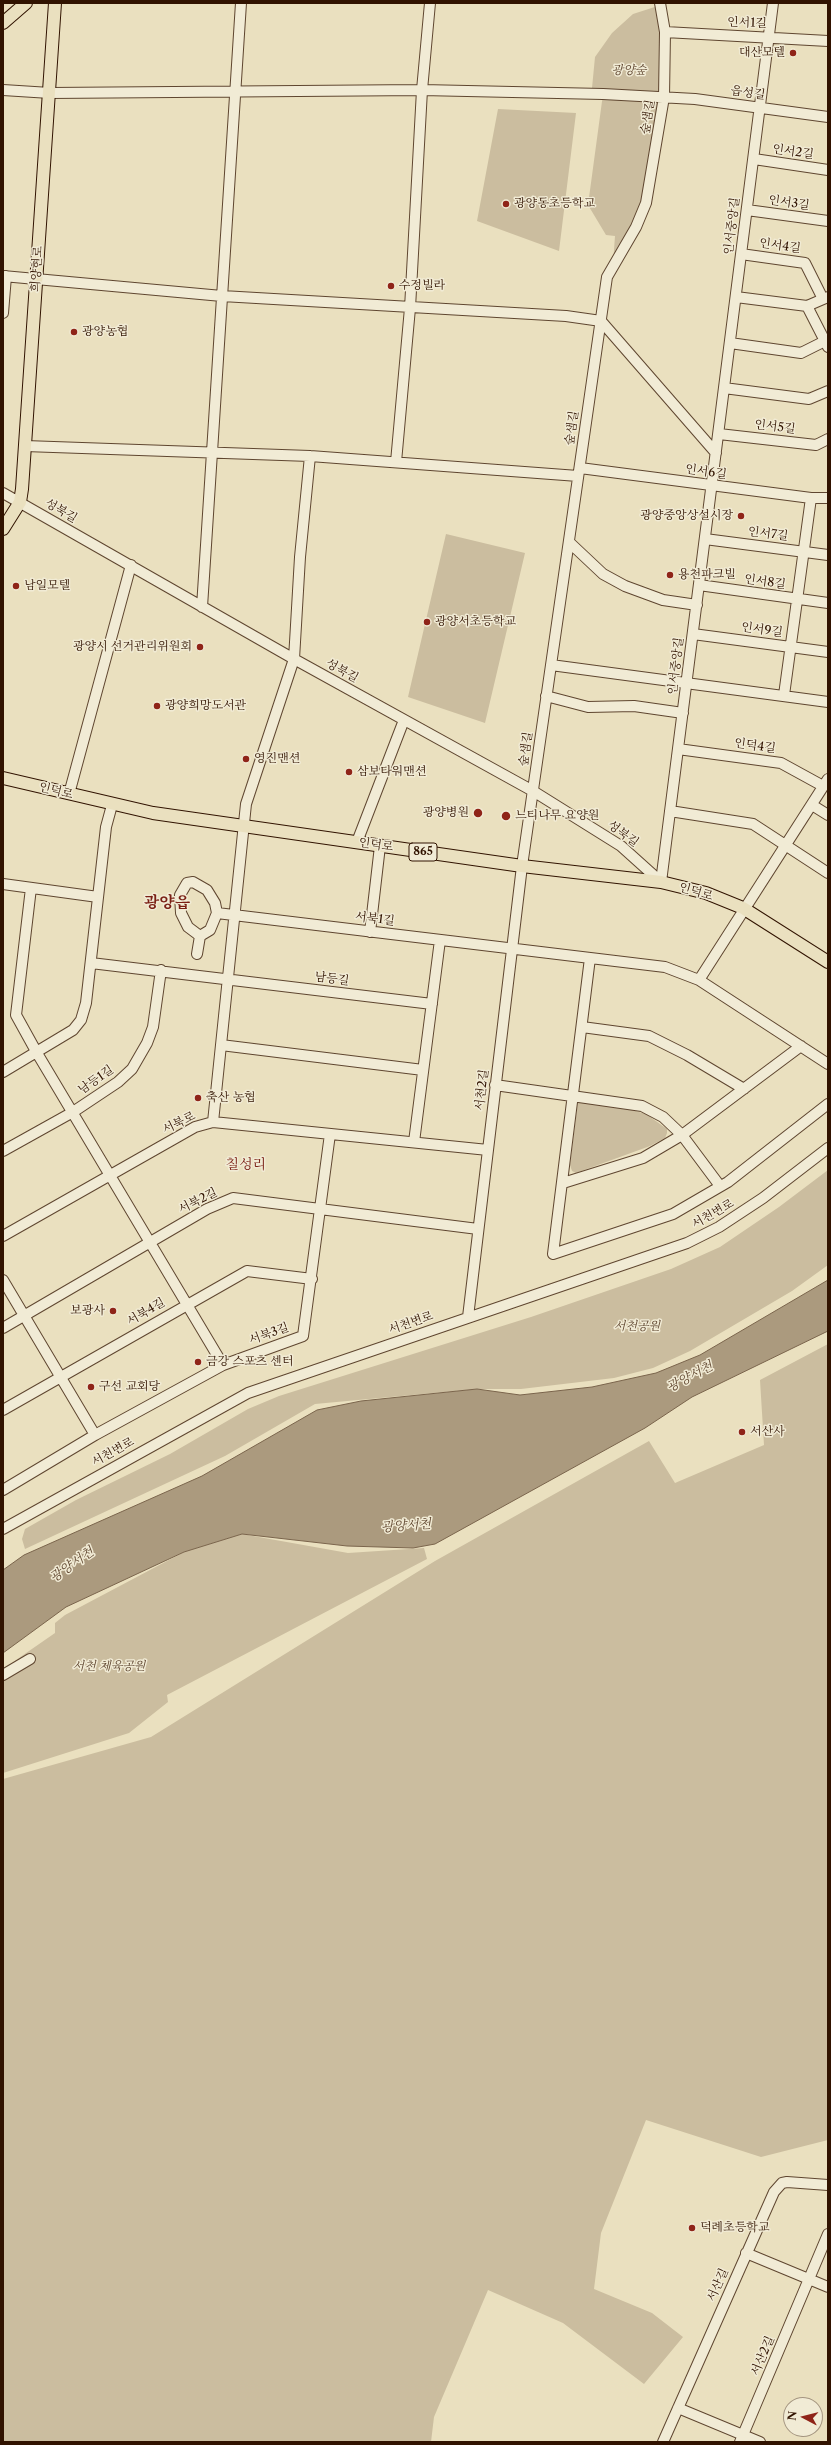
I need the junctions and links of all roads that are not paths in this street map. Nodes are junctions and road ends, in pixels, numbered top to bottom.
1 (26, 3) edge
2 (55, 3) edge
3 (241, 3) edge
4 (430, 3) edge
5 (660, 3) edge
6 (774, 3) edge
7 (3, 23) edge
8 (665, 32) junction
9 (769, 36) junction
10 (828, 41) edge
11 (3, 90) edge
12 (422, 90) junction
13 (234, 91) junction
14 (50, 93) junction
15 (664, 97) junction
16 (760, 108) junction
17 (828, 117) edge
18 (754, 159) junction
19 (828, 170) edge
20 (747, 210) junction
21 (828, 222) edge
22 (741, 254) junction
23 (5, 276) edge
24 (36, 279) junction
25 (222, 296) junction
26 (736, 297) junction
27 (826, 298) edge
28 (807, 306) junction
29 (410, 308) junction
30 (3, 313) edge
31 (601, 321) junction
32 (730, 343) junction
33 (827, 344) edge
34 (724, 388) junction
35 (828, 391) edge
36 (718, 434) junction
37 (828, 439) edge
38 (25, 446) junction
39 (716, 452) junction
40 (213, 453) junction
41 (310, 456) junction
42 (396, 462) junction
43 (579, 472) junction
44 (712, 486) junction
45 (3, 493) edge
46 (811, 498) junction
47 (828, 498) edge
48 (20, 502) junction
49 (3, 529) edge
50 (705, 539) junction
51 (569, 542) junction
52 (804, 551) junction
53 (828, 555) edge
54 (131, 565) junction
55 (699, 585) junction
56 (797, 599) junction
57 (828, 603) edge
58 (697, 604) junction
59 (202, 607) junction
60 (693, 634) junction
61 (790, 647) junction
62 (828, 652) edge
63 (294, 659) junction
64 (551, 665) junction
65 (687, 683) junction
66 (784, 695) junction
67 (546, 696) junction
68 (828, 702) edge
69 (683, 713) junction
70 (404, 720) junction
71 (678, 749) junction
72 (3, 778) edge
73 (825, 783) edge
74 (532, 791) junction
75 (69, 794) junction
76 (112, 805) junction
77 (812, 805) junction
78 (670, 811) junction
79 (828, 815) edge
80 (245, 827) junction
81 (357, 842) junction
82 (785, 845) junction
83 (380, 846) junction
84 (522, 866) junction
85 (828, 872) edge
86 (661, 882) junction
87 (3, 884) edge
88 (31, 888) junction
89 (98, 897) junction
90 (743, 908) junction
91 (217, 912) junction
92 (235, 915) junction
93 (370, 932) junction
94 (200, 936) junction
95 (440, 940) junction
96 (512, 949) junction
97 (197, 954) dead end
98 (590, 958) junction
99 (828, 962) edge
100 (91, 963) junction
101 (161, 970) junction
102 (228, 978) junction
103 (698, 980) junction
104 (432, 1004) junction
105 (582, 1027) junction
106 (221, 1045) junction
107 (801, 1046) junction
108 (37, 1053) junction
109 (828, 1064) edge
110 (423, 1070) junction
111 (3, 1072) edge
112 (496, 1085) junction
113 (744, 1089) junction
114 (573, 1095) junction
115 (828, 1104) edge
116 (73, 1112) junction
117 (213, 1122) junction
118 (330, 1134) junction
119 (682, 1135) junction
120 (414, 1142) junction
121 (828, 1148) edge
122 (488, 1150) junction
123 (3, 1151) edge
124 (110, 1175) junction
125 (563, 1183) junction
126 (720, 1186) junction
127 (320, 1209) junction
128 (478, 1229) junction
129 (3, 1236) edge
130 (150, 1242) junction
131 (312, 1279) junction
132 (3, 1280) edge
133 (187, 1303) junction
134 (24, 1316) junction
135 (468, 1317) junction
136 (3, 1328) edge
137 (223, 1365) junction
138 (60, 1376) junction
139 (3, 1410) edge
140 (96, 1435) junction
141 (3, 1490) edge
142 (3, 1529) edge
143 (30, 1659) dead end
144 (3, 1675) edge
145 (828, 2185) edge
146 (828, 2234) edge
147 (746, 2253) junction
148 (809, 2280) junction
149 (828, 2287) edge
150 (678, 2408) junction
151 (741, 2439) edge
152 (663, 2442) edge
153 (760, 2442) edge

1 - 7 main road
2 - 14 main road, 희양현로
3 - 13 street
4 - 12 street
5 - 8 street, 숲샘길
6 - 9 street, 인서중앙길
8 - 9 street, 인서1길
8 - 15 street, 숲샘길
9 - 10 street, 인서1길
9 - 16 street, 인서중앙길
11 - 14 street, 읍성길
12 - 13 street, 읍성길
12 - 15 street, 읍성길
12 - 29 street
13 - 14 street, 읍성길
13 - 25 street
14 - 24 main road, 희양현로
15 - 16 street, 읍성길
15 - 31 street, 숲샘길
16 - 17 street, 읍성길
16 - 18 street, 인서중앙길
18 - 19 street, 인서2길
18 - 20 street, 인서중앙길
20 - 21 street, 인서3길
20 - 22 street, 인서중앙길
22 - 26 street, 인서중앙길
22 - 27 street, 인서4길
23 - 24 street
23 - 30 street
24 - 25 street
24 - 38 main road, 희양현로
25 - 29 street
25 - 40 street
26 - 28 street
26 - 32 street, 인서중앙길
27 - 28 street, 인서4길
28 - 33 street
29 - 31 street
29 - 42 street
31 - 39 street
31 - 43 street, 숲샘길
32 - 33 street
32 - 34 street, 인서중앙길
34 - 35 street
34 - 36 street, 인서중앙길
36 - 37 street, 인서5길
36 - 39 street, 인서중앙길
38 - 40 street, 인서6길
38 - 48 main road, 희양현로
39 - 44 street, 인서중앙길
40 - 41 street, 인서6길
40 - 59 street
41 - 42 street, 인서6길
41 - 63 street
42 - 43 street, 인서6길
43 - 44 street, 인서6길
43 - 51 street, 숲샘길
44 - 46 street, 인서6길
44 - 50 street, 인서중앙길
45 - 48 street, 성북길
46 - 47 street, 인서6길
46 - 52 street
48 - 49 main road, 희양현로
48 - 54 street, 성북길
50 - 52 street, 인서7길
50 - 55 street, 인서중앙길
51 - 58 street
51 - 64 street, 숲샘길
52 - 53 street, 인서7길
52 - 56 street
54 - 59 street, 성북길
54 - 75 street
55 - 56 street, 인서8길
55 - 58 street, 인서중앙길
56 - 57 street, 인서8길
56 - 61 street
58 - 60 street, 인서중앙길
59 - 63 street, 성북길
60 - 61 street, 인서9길
60 - 65 street, 인서중앙길
61 - 62 street, 인서9길
61 - 66 street
63 - 70 street, 성북길
63 - 80 street
64 - 65 street
64 - 67 street, 숲샘길
65 - 66 street
65 - 69 street, 인서중앙길
66 - 68 street
67 - 69 street
67 - 74 street, 숲샘길
69 - 71 street, 인서중앙길
70 - 74 street, 성북길
70 - 81 street
71 - 73 street, 인덕4길
71 - 78 street, 인서중앙길
72 - 75 main road, 인덕로 / 865
73 - 77 street, 인덕4길
74 - 84 street, 숲샘길
74 - 86 street, 성북길
75 - 76 main road, 인덕로 / 865
76 - 80 main road, 인덕로 / 865
76 - 89 street
77 - 79 street
77 - 82 street, 인덕4길
78 - 82 street
78 - 86 street, 인서중앙길
80 - 81 main road, 인덕로 / 865
80 - 92 street
81 - 83 main road, 인덕로 / 865
82 - 85 street
82 - 90 street, 인덕4길
83 - 84 main road, 인덕로 / 865
83 - 93 street
84 - 86 main road, 인덕로 / 865
84 - 96 street, 서천2길
86 - 90 main road, 인덕로 / 865
87 - 88 street
88 - 89 street
88 - 108 street
89 - 100 street
90 - 99 main road, 인덕로 / 865
90 - 103 street, 인덕4길
91 - 92 street, 서북1길
91 - 94 street
91 - 94 street
92 - 93 street, 서북1길
92 - 102 street
93 - 95 street, 서북1길
94 - 97 street
95 - 96 street, 서북1길
95 - 104 street
96 - 98 street, 서북1길
96 - 112 street, 서천2길
98 - 103 street, 서북1길
98 - 105 street
100 - 101 street, 남등길
100 - 108 street
101 - 102 street, 남등길
101 - 116 street, 남등1길
102 - 104 street, 남등길
102 - 106 street
103 - 107 street, 서북1길
104 - 110 street
105 - 113 street
105 - 114 street
106 - 110 street
106 - 117 street
107 - 109 street, 서북1길
107 - 113 street
108 - 111 street
108 - 116 street
110 - 120 street
112 - 114 street
112 - 122 street, 서천2길
113 - 119 street
114 - 119 street
114 - 125 street
115 - 126 street
116 - 123 street, 남등1길
116 - 124 street
117 - 118 street, 서북로
117 - 124 street, 서북로
118 - 120 street, 서북로
118 - 127 street, 서북3길
119 - 125 street
119 - 126 street
120 - 122 street, 서북로
121 - 135 street, 서천변로
122 - 128 street, 서천2길
124 - 129 street, 서북로
124 - 130 street
125 - 126 street
127 - 128 street, 서북2길
127 - 130 street, 서북2길
127 - 131 street, 서북3길
128 - 135 street, 서천2길
130 - 133 street
130 - 134 street, 서북2길
131 - 133 street, 서북4길
131 - 137 street, 서북3길
132 - 134 street
133 - 137 street
133 - 138 street, 서북4길
134 - 136 street, 서북2길
134 - 138 street
135 - 142 street, 서천변로
137 - 140 street, 서북3길
138 - 139 street, 서북4길
138 - 140 street
140 - 141 street, 서북3길
143 - 144 street
145 - 147 street, 서산길
146 - 148 street, 서산2길
147 - 148 street
147 - 150 street, 서산길
148 - 149 street
148 - 151 street, 서산2길
150 - 151 street
150 - 152 street, 서산길
151 - 153 street

